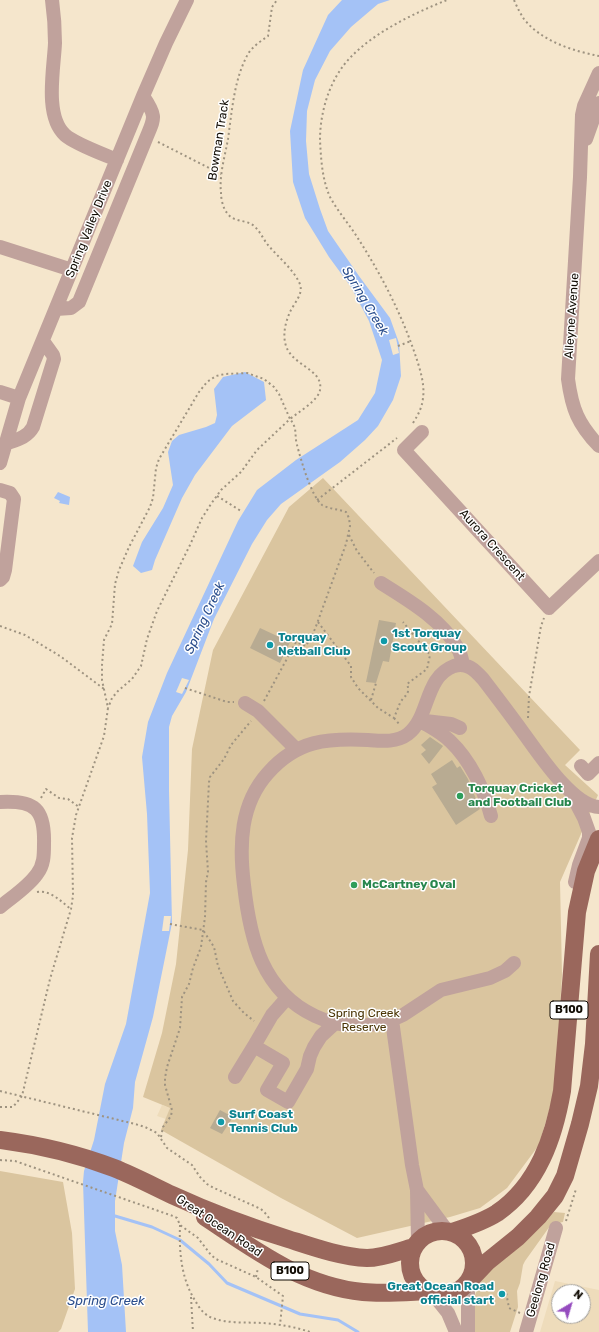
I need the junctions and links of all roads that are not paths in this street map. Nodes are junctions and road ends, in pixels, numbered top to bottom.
1 (52, 0) edge
2 (187, 0) edge
3 (599, 73) edge
4 (143, 96) junction
5 (599, 103) edge
6 (117, 160) junction
7 (580, 176) junction
8 (0, 247) edge
9 (72, 270) junction
10 (56, 310) junction
11 (43, 341) junction
12 (0, 392) edge
13 (19, 398) junction
14 (416, 429) road end
15 (5, 444) junction
16 (599, 446) edge
17 (0, 463) edge
18 (0, 490) edge
19 (599, 560) edge
20 (0, 580) edge
21 (381, 583) road end
22 (464, 665) junction
23 (245, 703) road end
24 (419, 720) junction
25 (460, 728) dead end
26 (296, 749) junction
27 (599, 763) edge
28 (588, 773) dead end
29 (567, 788) junction
30 (0, 802) edge
31 (599, 807) edge
32 (491, 816) dead end
33 (599, 839) edge
34 (0, 907) edge
35 (577, 912) junction
36 (599, 954) edge
37 (514, 963) dead end
38 (287, 998) junction
39 (392, 1020) junction
40 (334, 1024) junction
41 (254, 1046) junction
42 (235, 1077) dead end
43 (0, 1140) edge
44 (417, 1190) junction
45 (172, 1195) junction
46 (556, 1228) dead end
47 (450, 1232) junction
48 (416, 1244) junction
49 (469, 1281) junction
50 (430, 1292) junction
51 (456, 1332) edge
52 (468, 1332) edge
53 (526, 1332) edge

1 - 6 street
2 - 4 street, Spring Valley Drive
3 - 7 street, Alleyne Avenue
4 - 6 street, Spring Valley Drive
4 - 10 street
5 - 7 street, Alleyne Avenue
6 - 9 street, Spring Valley Drive
7 - 16 street, Alleyne Avenue
8 - 9 street
9 - 10 street, Spring Valley Drive
10 - 11 street, Spring Valley Drive
11 - 13 street, Spring Valley Drive
11 - 15 street
12 - 13 street
13 - 15 street, Spring Valley Drive
14 - 19 street, Aurora Crescent
15 - 17 street, Spring Valley Drive
18 - 20 street
21 - 22 street
22 - 24 street
22 - 29 street
23 - 26 street
24 - 25 street
24 - 26 street
24 - 32 street
26 - 38 street
27 - 28 street
29 - 31 street
29 - 35 street
30 - 34 street
33 - 35 main road, B100
35 - 47 main road, B100
36 - 49 main road, B100
37 - 39 street
38 - 40 street
38 - 41 street
39 - 40 street
39 - 44 street
40 - 41 street
41 - 42 street
43 - 45 main road, Great Ocean Road / B100
44 - 47 street
44 - 48 street
45 - 48 main road, Great Ocean Road / B100
45 - 50 main road, Great Ocean Road / B100
46 - 53 street, Geelong Road
47 - 48 main road, B100
47 - 49 main road
48 - 50 main road
49 - 50 main road, B100
49 - 52 street
50 - 51 street

